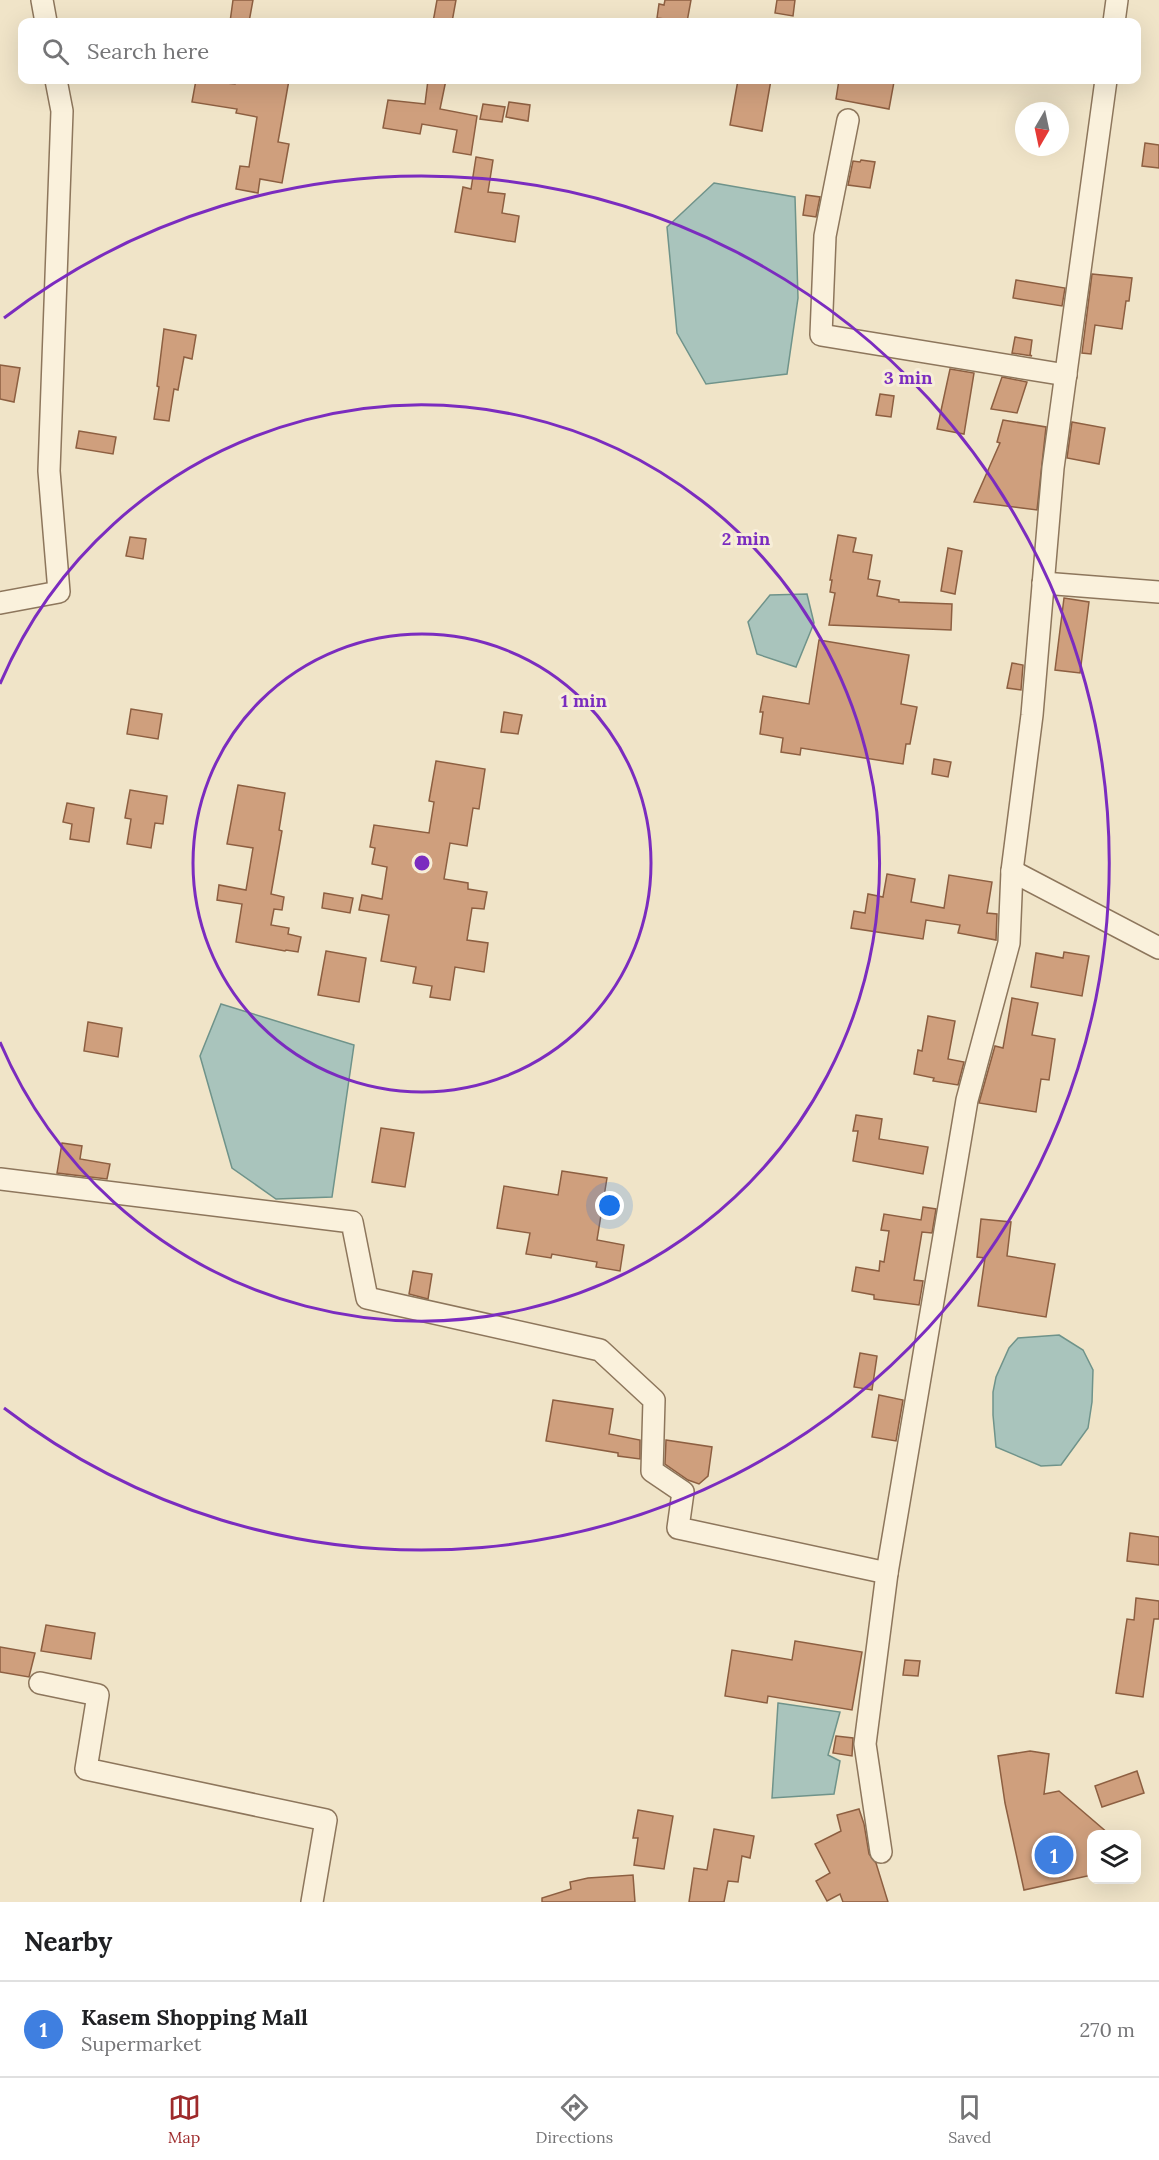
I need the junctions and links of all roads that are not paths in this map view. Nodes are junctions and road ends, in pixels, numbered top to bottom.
1 (42, 0) edge
2 (1117, 0) edge
3 (45, 18) edge
4 (1115, 18) edge
5 (57, 84) edge
6 (1105, 84) edge
7 (848, 120) dead end
8 (1066, 375) junction
9 (1043, 583) junction
10 (1159, 592) edge
11 (0, 603) edge
12 (1012, 872) junction
13 (1159, 948) edge
14 (0, 1179) edge
15 (887, 1573) junction
16 (40, 1683) dead end
17 (881, 1852) dead end
18 (312, 1902) edge

1 - 3 street
2 - 4 street
5 - 11 street
6 - 8 street
7 - 8 street
8 - 9 street
9 - 10 street
9 - 12 street
12 - 13 street
12 - 15 street
14 - 15 street
15 - 17 street
16 - 18 street

